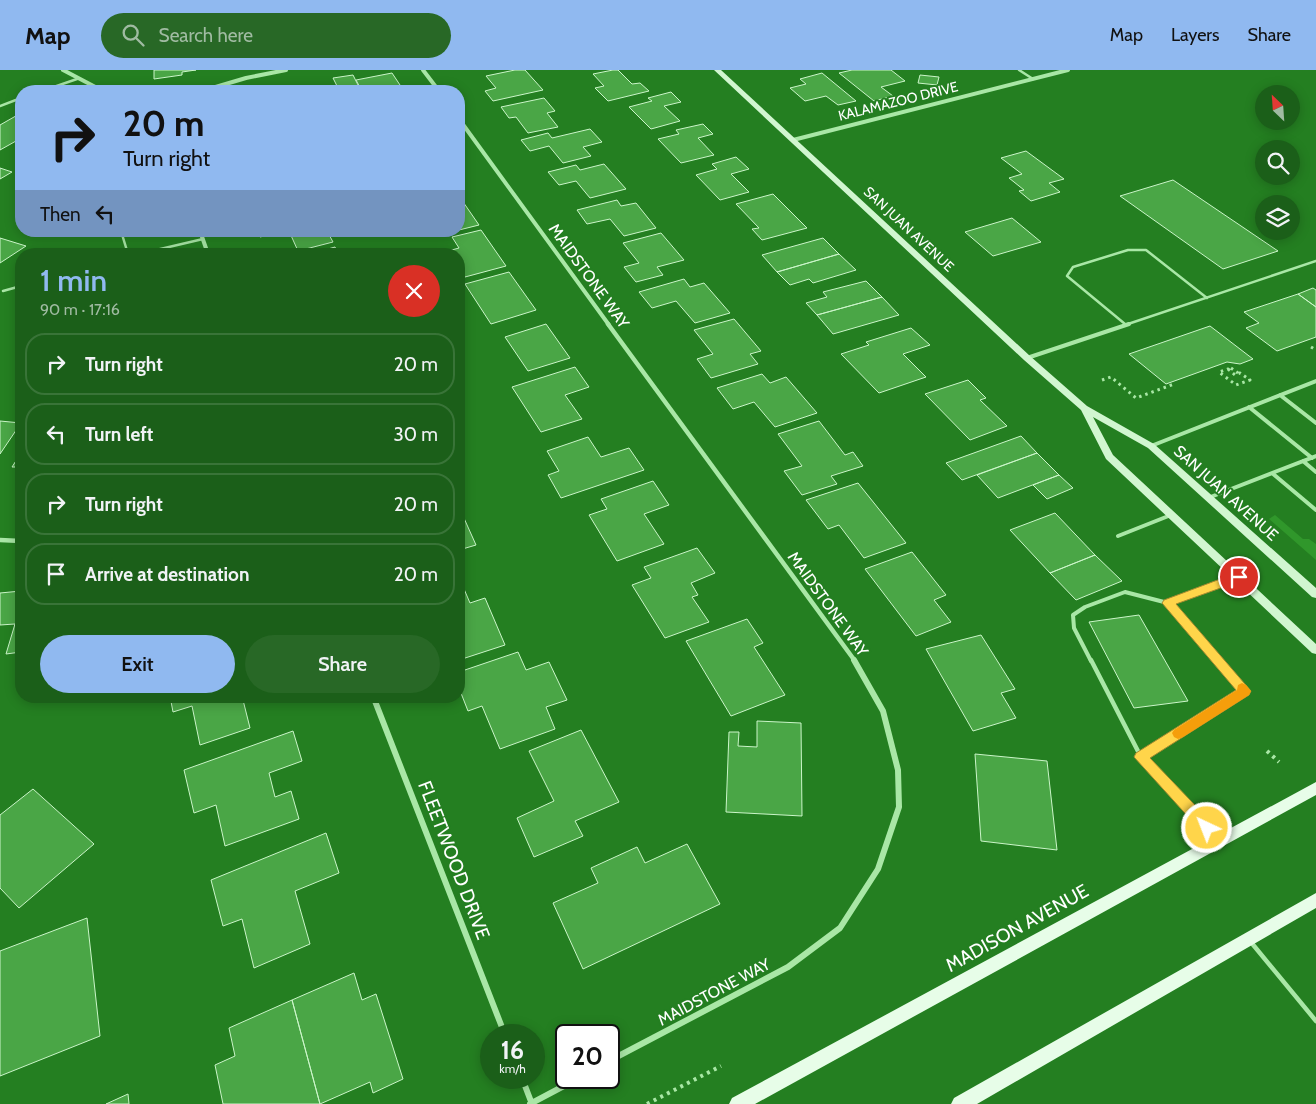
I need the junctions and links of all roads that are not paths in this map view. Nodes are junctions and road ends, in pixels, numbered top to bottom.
1 (63, 70) edge
2 (286, 70) edge
3 (423, 70) edge
4 (717, 70) edge
5 (1019, 70) edge
6 (1068, 70) edge
7 (78, 79) junction
8 (1033, 79) junction
9 (60, 85) edge
10 (90, 85) edge
11 (222, 85) edge
12 (434, 85) edge
13 (15, 100) edge
14 (0, 106) edge
15 (465, 127) edge
16 (793, 140) junction
17 (203, 239) joint
18 (165, 248) edge
19 (206, 248) edge
20 (1316, 261) edge
21 (15, 288) edge
22 (3, 291) dead end
23 (1208, 298) junction
24 (1125, 324) junction
25 (1026, 358) junction
26 (1316, 381) edge
27 (1280, 395) junction
28 (1084, 408) junction
29 (1250, 408) junction
30 (1316, 423) edge
31 (1151, 446) junction
32 (1314, 457) edge
33 (1302, 461) junction
34 (1316, 472) edge
35 (1272, 473) junction
36 (1208, 498) junction
37 (1316, 510) edge
38 (1172, 515) junction
39 (1118, 536) dead end
40 (0, 540) edge
41 (15, 541) edge
42 (1239, 577) junction
43 (1316, 594) edge
44 (1168, 603) junction
45 (1316, 650) edge
46 (376, 703) edge
47 (1141, 757) junction
48 (1316, 788) edge
49 (1220, 841) junction
50 (1316, 900) edge
51 (1247, 937) junction
52 (1316, 1021) edge
53 (501, 1024) edge
54 (620, 1055) edge
55 (526, 1089) edge
56 (559, 1089) edge
57 (531, 1104) edge
58 (738, 1104) edge
59 (960, 1104) edge

1 - 7 street
2 - 11 street
3 - 12 street
4 - 16 main road, SAN JUAN AVENUE
5 - 8 lane
6 - 8 street, KALAMAZOO DRIVE
7 - 9 lane
7 - 10 street
8 - 16 street, KALAMAZOO DRIVE
13 - 14 lane
15 - 54 street, MAIDSTONE WAY
16 - 25 main road, SAN JUAN AVENUE
17 - 18 lane
17 - 19 street
20 - 23 lane
21 - 22 lane
23 - 24 lane
23 - 24 lane
24 - 25 lane
25 - 28 main road, SAN JUAN AVENUE
26 - 27 lane
27 - 29 lane
27 - 30 lane
28 - 31 main road, SAN JUAN AVENUE
28 - 38 main road, SAN JUAN AVENUE
29 - 31 lane
29 - 32 lane
31 - 36 main road, SAN JUAN AVENUE
32 - 33 lane
33 - 34 lane
33 - 35 lane
35 - 36 lane
35 - 37 lane
36 - 43 main road, SAN JUAN AVENUE
38 - 39 lane
38 - 42 main road, SAN JUAN AVENUE
40 - 41 street
42 - 44 lane
42 - 45 main road, SAN JUAN AVENUE
44 - 47 lane
44 - 47 lane
46 - 53 street, FLEETWOOD DRIVE
47 - 49 lane
48 - 49 main road, MADISON AVENUE
49 - 58 main road, MADISON AVENUE
50 - 51 main road
51 - 52 lane
51 - 59 main road
55 - 57 street
56 - 57 street

